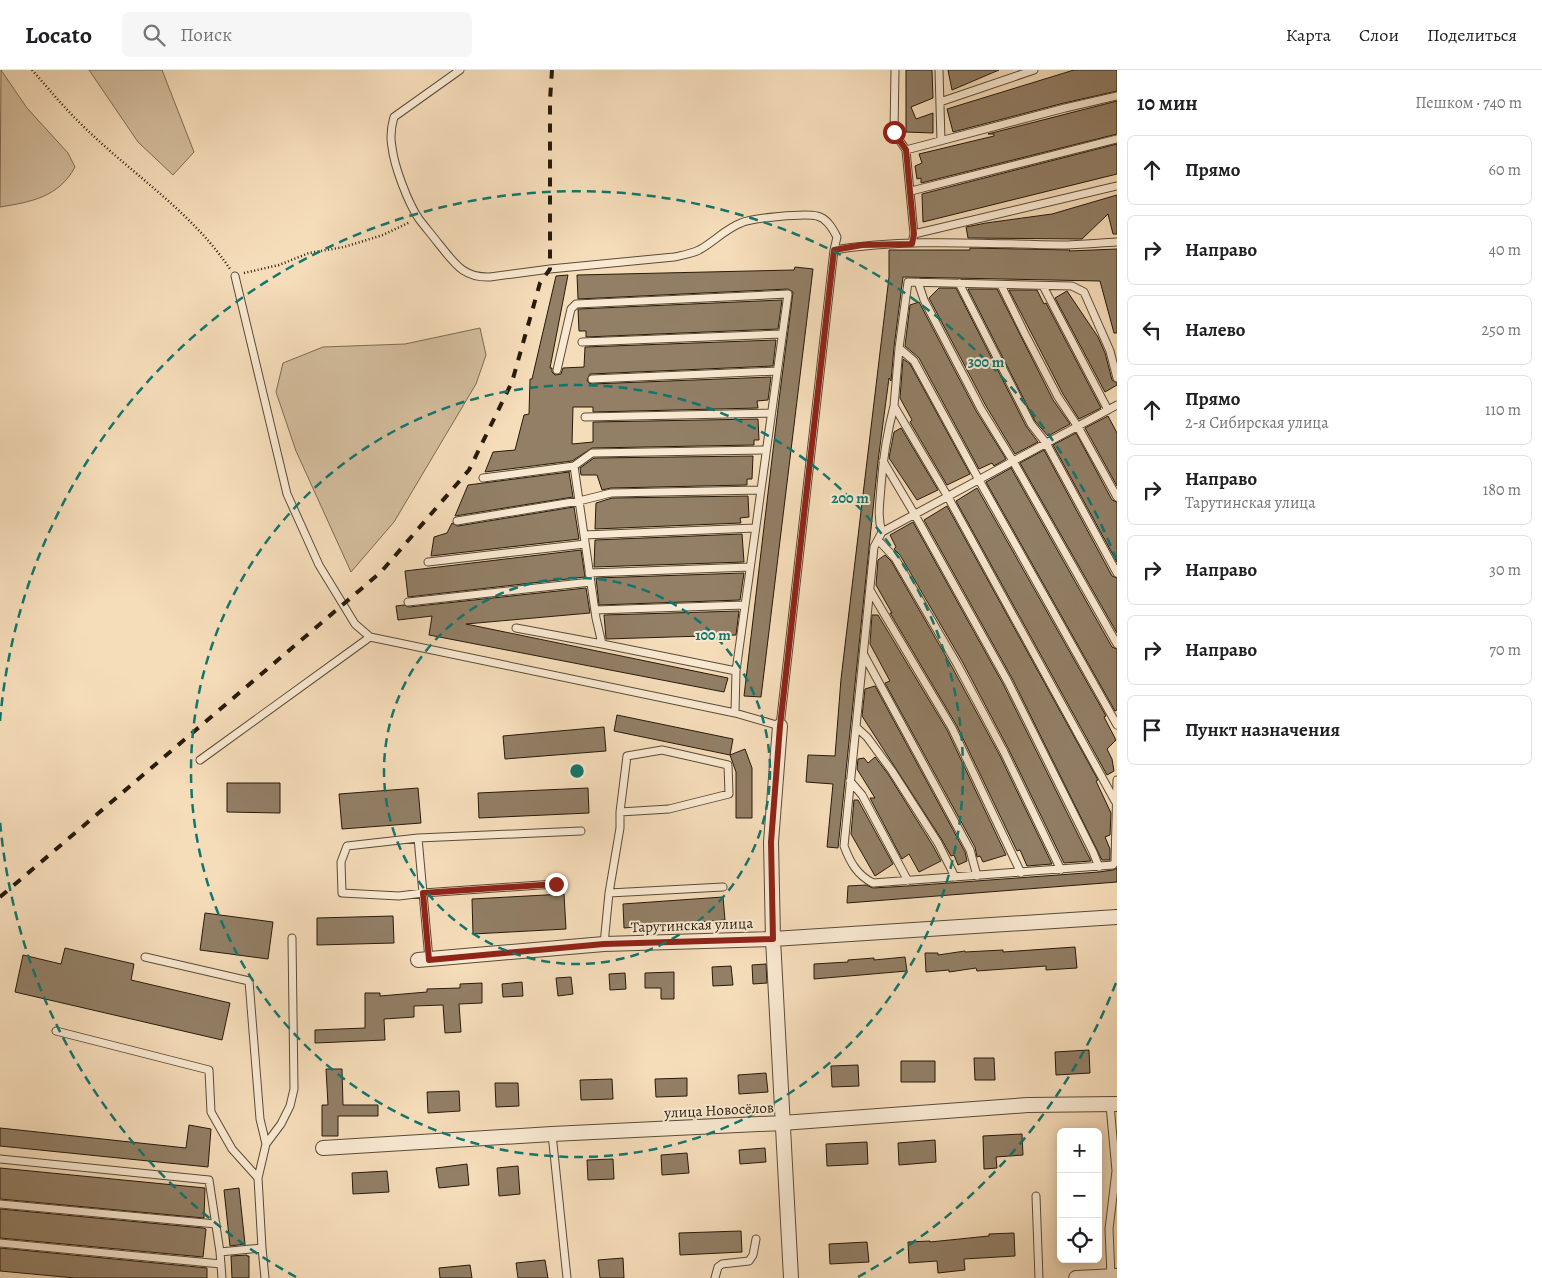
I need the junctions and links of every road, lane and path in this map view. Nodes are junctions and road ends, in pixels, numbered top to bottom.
1 (32, 70) edge
2 (460, 70) edge
3 (895, 70) edge
4 (939, 70) edge
5 (1034, 70) edge
6 (1117, 96) edge
7 (940, 102) junction
8 (1117, 139) edge
9 (940, 141) junction
10 (906, 150) junction
11 (1117, 186) edge
12 (911, 191) junction
13 (418, 218) junction
14 (914, 234) junction
15 (1117, 242) edge
16 (912, 244) junction
17 (834, 250) junction
18 (235, 276) junction
19 (918, 282) junction
20 (959, 283) junction
21 (1001, 285) junction
22 (1043, 286) junction
23 (782, 334) junction
24 (582, 342) dead end
25 (899, 348) junction
26 (557, 370) dead end
27 (777, 371) junction
28 (1117, 378) edge
29 (592, 379) dead end
30 (1117, 405) edge
31 (894, 406) junction
32 (1108, 410) junction
33 (771, 413) junction
34 (585, 417) dead end
35 (1078, 427) junction
36 (1046, 444) junction
37 (766, 450) junction
38 (883, 461) junction
39 (1013, 461) junction
40 (574, 466) junction
41 (483, 478) dead end
42 (979, 480) junction
43 (761, 490) junction
44 (1117, 496) edge
45 (948, 497) junction
46 (579, 501) junction
47 (915, 514) junction
48 (457, 521) dead end
49 (755, 528) junction
50 (882, 532) junction
51 (584, 535) junction
52 (878, 540) junction
53 (585, 544) junction
54 (428, 562) dead end
55 (750, 566) junction
56 (589, 572) junction
57 (1117, 573) edge
58 (591, 582) junction
59 (870, 590) junction
60 (408, 602) dead end
61 (745, 605) junction
62 (595, 610) junction
63 (516, 628) dead end
64 (370, 637) junction
65 (602, 644) junction
66 (1117, 644) edge
67 (864, 654) junction
68 (736, 671) junction
69 (736, 713) junction
70 (1117, 725) edge
71 (780, 726) junction
72 (856, 727) junction
73 (200, 760) dead end
74 (1117, 780) edge
75 (850, 781) junction
76 (1117, 804) edge
77 (620, 812) junction
78 (581, 831) dead end
79 (418, 838) junction
80 (1099, 867) junction
81 (1061, 870) junction
82 (1022, 873) junction
83 (977, 876) junction
84 (954, 878) junction
85 (908, 881) junction
86 (556, 884) dead end
87 (723, 886) dead end
88 (423, 893) junction
89 (609, 893) junction
90 (1117, 917) edge
91 (292, 938) dead end
92 (773, 939) junction
93 (604, 944) junction
94 (145, 957) dead end
95 (424, 960) joint
96 (56, 1031) dead end
97 (1113, 1105) edge
98 (782, 1123) junction
99 (552, 1134) junction
100 (266, 1144) junction
101 (323, 1148) dead end
102 (0, 1159) edge
103 (258, 1178) junction
104 (1036, 1196) dead end
105 (0, 1204) edge
106 (216, 1224) junction
107 (756, 1239) dead end
108 (0, 1243) edge
109 (262, 1248) junction
110 (220, 1252) junction
111 (221, 1264) junction
112 (1114, 1276) edge
113 (222, 1278) edge
114 (265, 1278) edge
115 (567, 1278) edge
116 (715, 1278) edge
117 (791, 1278) edge
118 (1039, 1278) edge
119 (1076, 1278) edge

1 - 18 path
2 - 13 lane
3 - 10 lane
4 - 7 lane
5 - 7 lane
6 - 9 lane
7 - 9 lane
8 - 12 lane
9 - 10 lane
10 - 12 lane
11 - 14 lane
12 - 14 lane
13 - 17 lane
13 - 18 path
14 - 16 lane
15 - 16 lane
16 - 17 lane
17 - 71 lane
18 - 64 lane
19 - 20 lane
19 - 25 lane
19 - 39 lane
20 - 21 lane
20 - 36 lane
21 - 22 lane
21 - 35 lane
22 - 28 lane
22 - 32 lane
23 - 24 lane
23 - 26 lane
23 - 27 lane
25 - 31 lane
25 - 42 lane
27 - 29 lane
27 - 33 lane
30 - 32 lane
31 - 38 lane
31 - 45 lane
32 - 35 lane
33 - 34 lane
33 - 37 lane
35 - 36 lane
35 - 44 lane
36 - 39 lane
36 - 57 lane
37 - 40 lane
37 - 43 lane
38 - 47 lane
38 - 50 lane
39 - 42 lane
39 - 66 lane
40 - 41 lane
40 - 46 lane
42 - 45 lane
42 - 70 lane
43 - 46 lane
43 - 49 lane
45 - 47 lane
45 - 76 lane
46 - 48 lane
46 - 51 lane
47 - 50 lane
47 - 80 lane
49 - 51 lane
49 - 55 lane
50 - 52 lane
51 - 53 lane
52 - 59 lane
52 - 81 lane
53 - 54 lane
53 - 56 lane
55 - 56 lane
55 - 61 lane
56 - 58 lane
58 - 60 lane
58 - 62 lane
59 - 67 lane
59 - 82 lane
61 - 62 lane
61 - 68 lane
62 - 65 lane
63 - 65 lane
64 - 69 lane
64 - 73 lane
65 - 68 lane
67 - 72 lane
67 - 83 lane
68 - 69 lane
69 - 71 lane
71 - 92 street
72 - 75 lane
72 - 84 lane
74 - 76 lane
75 - 85 lane
75 - 85 lane
76 - 80 lane
77 - 77 lane
77 - 89 lane
78 - 79 lane
79 - 88 lane
79 - 88 lane
80 - 81 lane
81 - 82 lane
82 - 83 lane
83 - 84 lane
84 - 85 lane
86 - 88 lane
87 - 89 lane
88 - 95 lane
89 - 93 lane
90 - 92 street, Тарутинская улица
91 - 100 lane
92 - 93 street, Тарутинская улица
92 - 98 street
93 - 95 street, Тарутинская улица
94 - 100 lane
96 - 103 lane
97 - 98 street, улица Новосёлов
97 - 112 lane
98 - 99 street, улица Новосёлов
98 - 117 street
99 - 101 street, улица Новосёлов
99 - 115 lane
100 - 103 lane
102 - 106 lane
103 - 109 lane
104 - 118 lane
105 - 106 lane
106 - 110 lane
107 - 116 lane
108 - 111 lane
109 - 110 lane
109 - 114 lane
110 - 111 lane
111 - 113 lane
112 - 119 street

